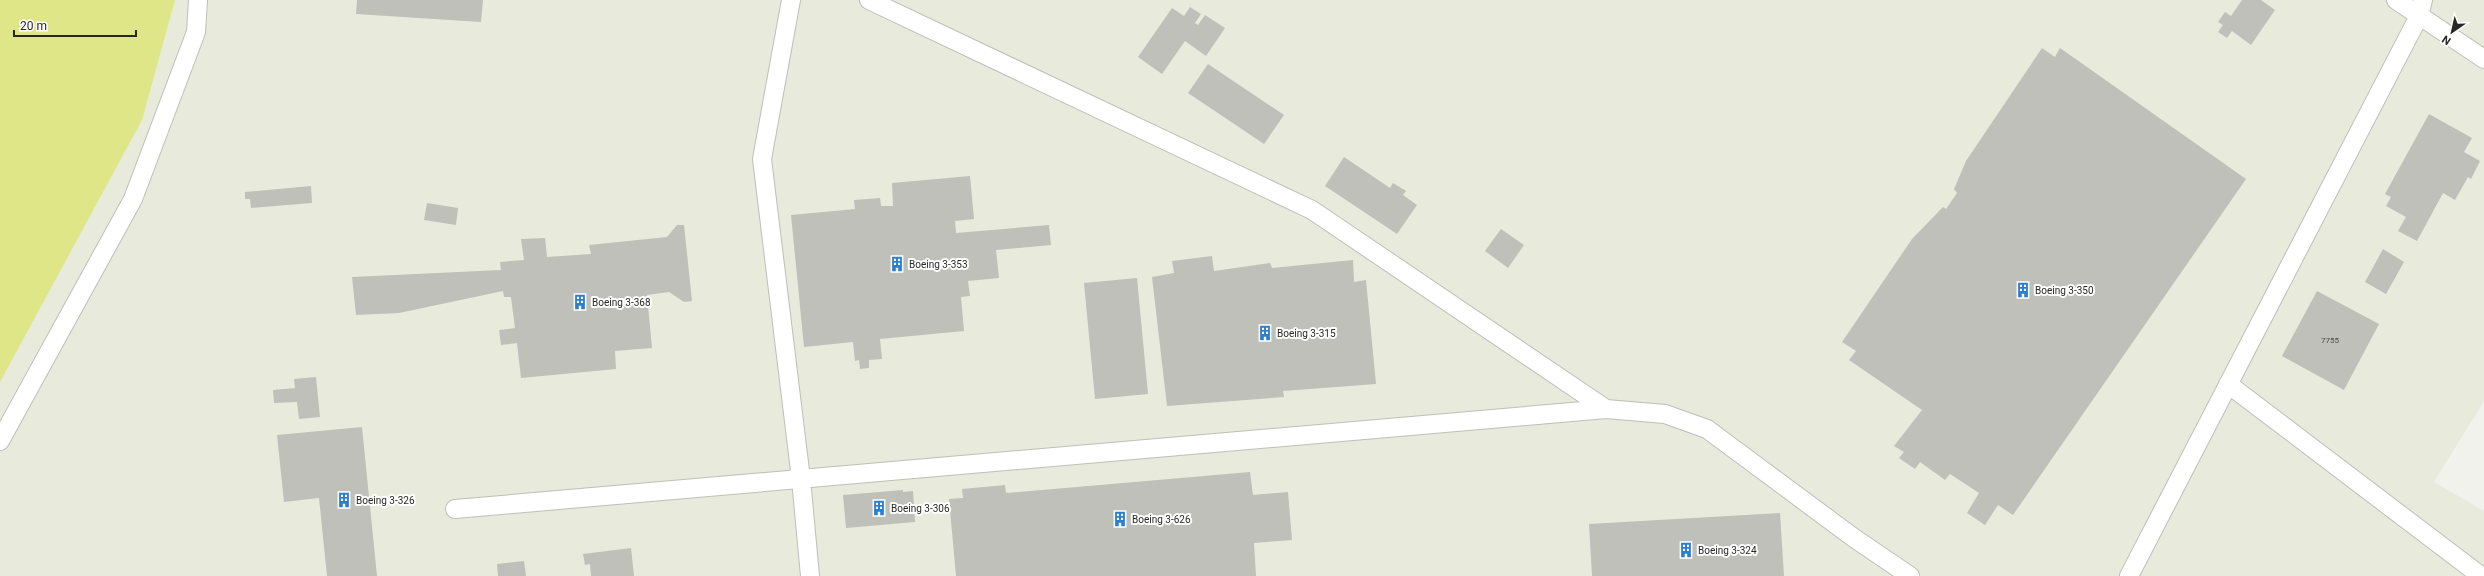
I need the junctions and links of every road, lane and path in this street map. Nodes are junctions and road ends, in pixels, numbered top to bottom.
1 (198, 0) edge
2 (791, 0) edge
3 (869, 0) edge
4 (2396, 0) edge
5 (2421, 8) edge
6 (2484, 58) edge
7 (2228, 384) junction
8 (1606, 409) junction
9 (0, 441) edge
10 (801, 479) junction
11 (455, 509) dead end
12 (810, 576) edge
13 (1910, 576) edge
14 (2129, 576) edge
15 (2481, 576) edge

1 - 9 lane
2 - 10 lane
3 - 8 lane
4 - 5 lane
5 - 6 lane
5 - 7 lane
7 - 14 lane
7 - 15 lane
8 - 10 lane
8 - 13 lane
10 - 11 lane
10 - 12 lane

